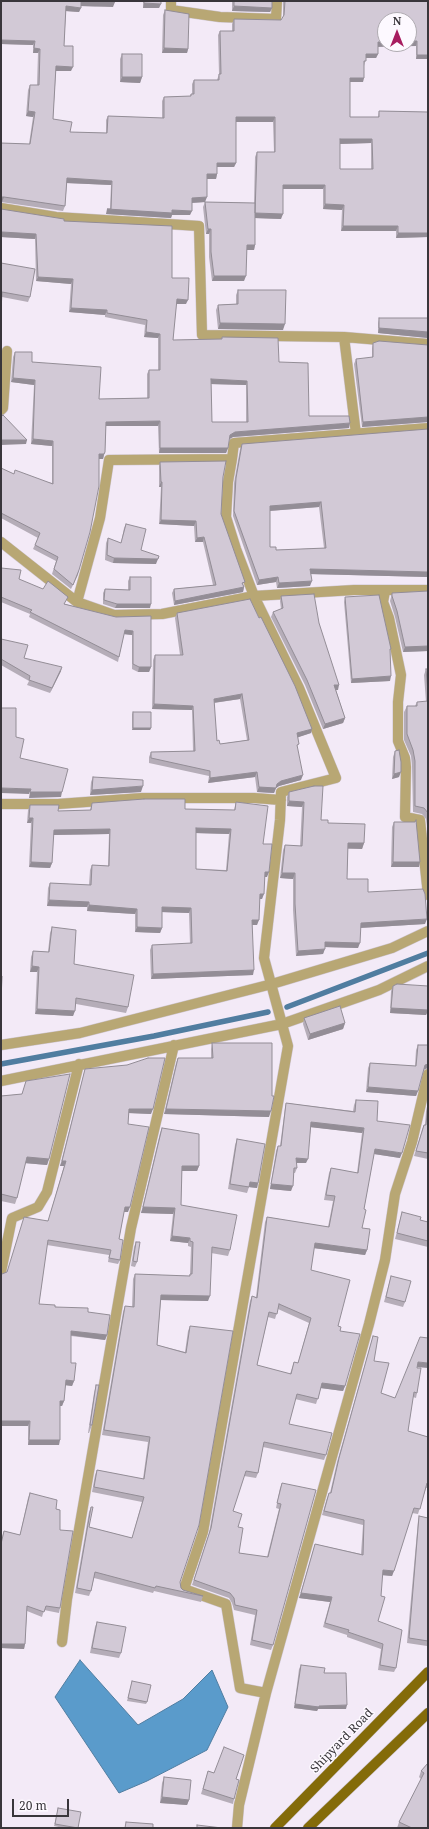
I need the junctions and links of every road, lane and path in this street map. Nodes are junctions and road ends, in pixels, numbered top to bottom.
1 (171, 1) edge
2 (277, 1) edge
3 (1, 208) edge
4 (344, 337) junction
5 (428, 344) edge
6 (6, 351) dead end
7 (1, 410) edge
8 (428, 428) edge
9 (356, 434) junction
10 (232, 459) junction
11 (1, 542) edge
12 (428, 590) edge
13 (385, 592) junction
14 (254, 596) junction
15 (77, 602) junction
16 (281, 800) junction
17 (1, 804) edge
18 (428, 895) edge
19 (428, 931) edge
20 (428, 966) edge
21 (272, 984) junction
22 (282, 1024) junction
23 (1, 1045) edge
24 (174, 1045) junction
25 (79, 1064) junction
26 (428, 1074) edge
27 (1, 1081) edge
28 (1, 1272) edge
29 (62, 1642) dead end
30 (428, 1672) edge
31 (266, 1693) junction
32 (428, 1713) edge
33 (237, 1828) edge
34 (275, 1828) edge
35 (308, 1828) edge

1 - 2 street
3 - 4 street
4 - 5 street
4 - 9 street
6 - 7 street
8 - 9 street
9 - 10 street
10 - 14 street
10 - 15 street
11 - 15 street
12 - 13 street
13 - 14 street
13 - 18 street
14 - 15 street
14 - 16 street
16 - 17 street
16 - 21 street
19 - 21 street
20 - 22 street
21 - 22 street
21 - 23 street
22 - 24 street
22 - 31 street
24 - 25 street
24 - 29 street
25 - 27 street
25 - 28 street
26 - 31 street
30 - 34 main road, Shipyard Road
31 - 33 street
32 - 35 main road

